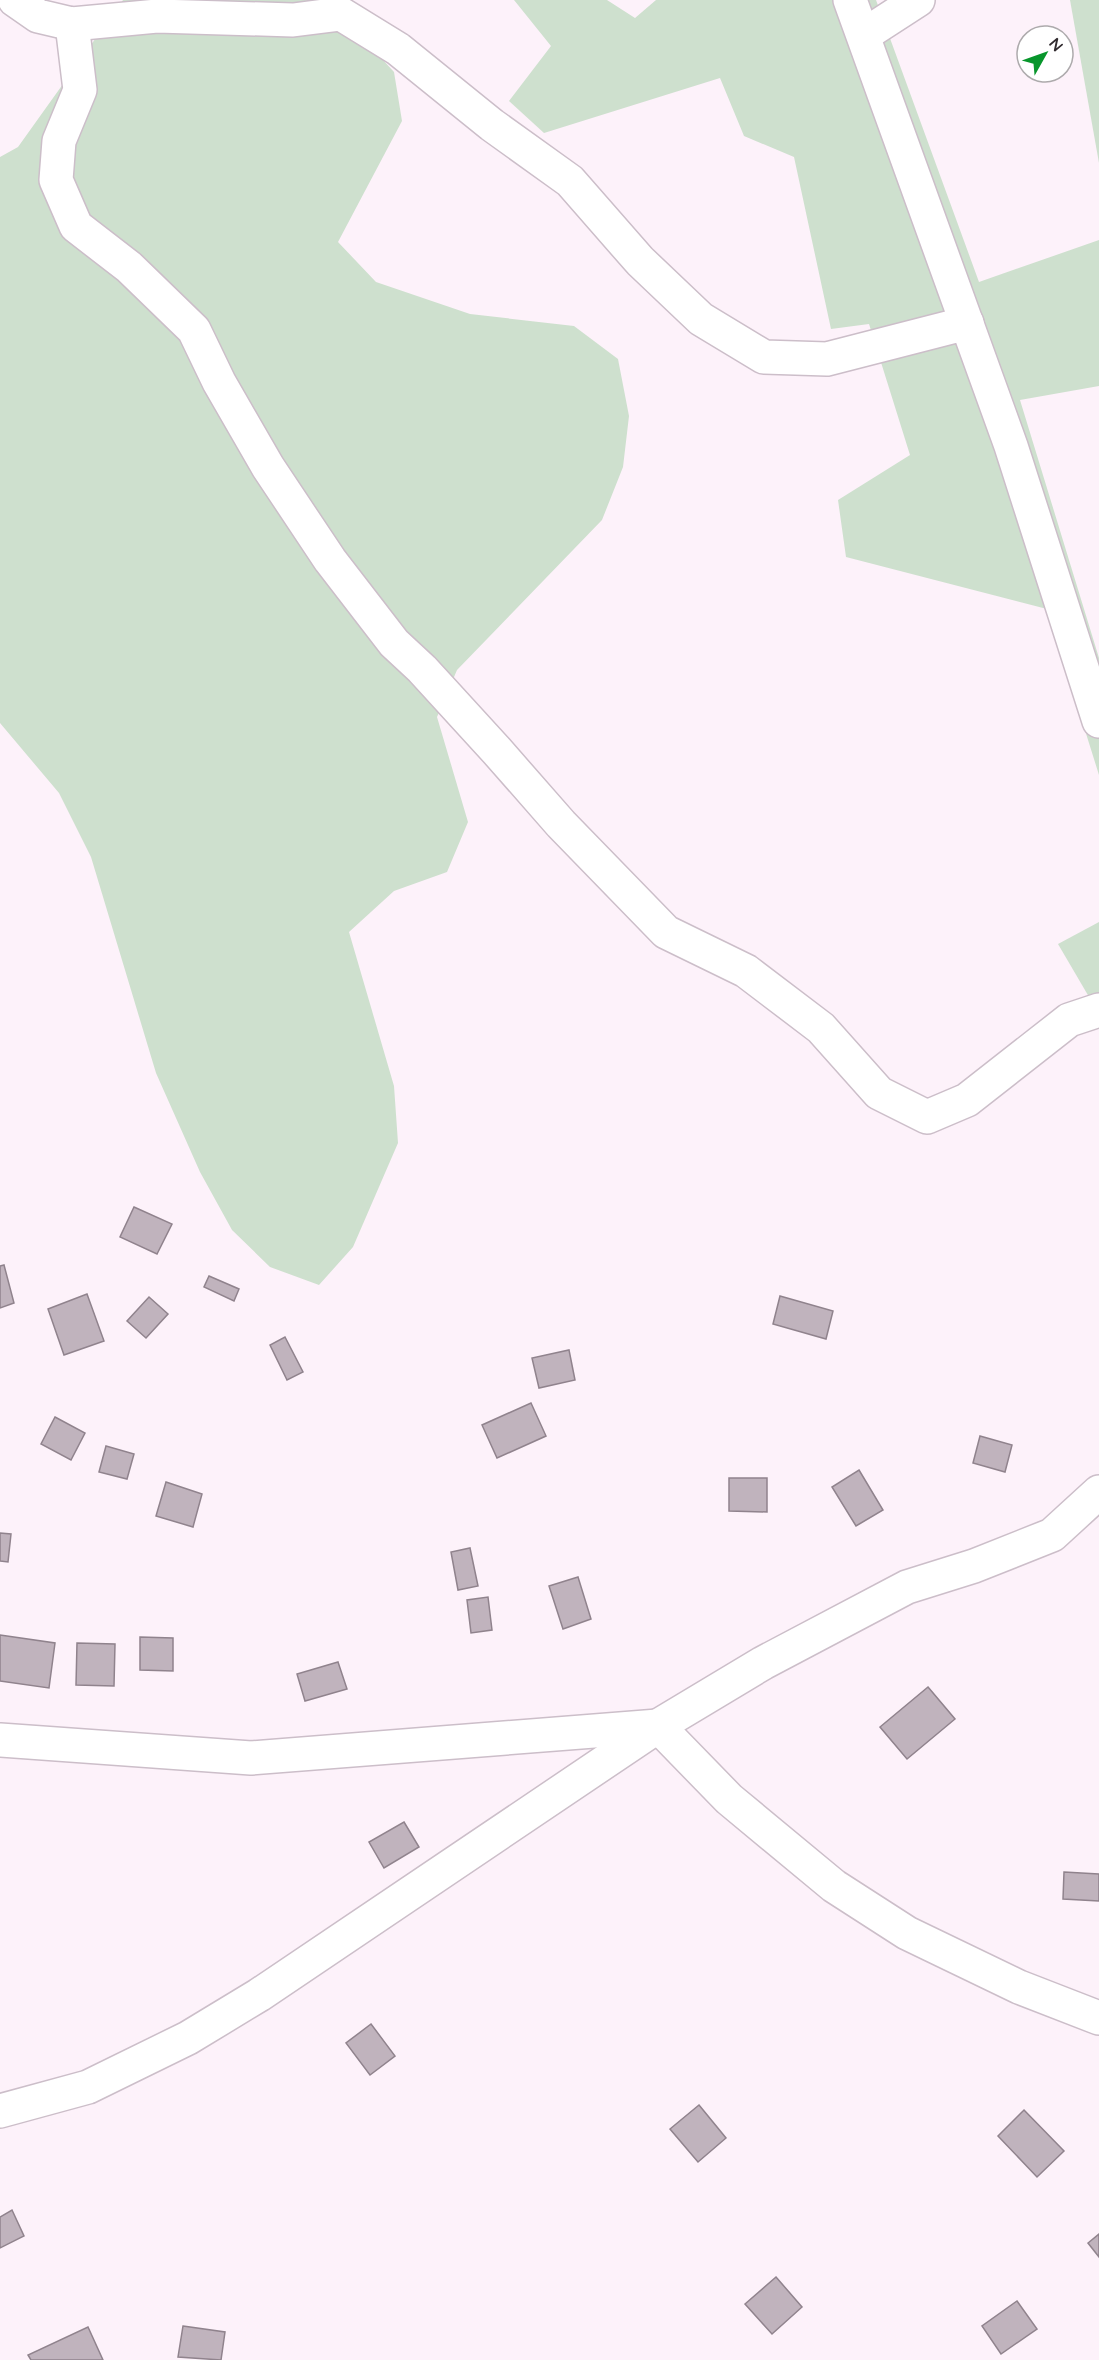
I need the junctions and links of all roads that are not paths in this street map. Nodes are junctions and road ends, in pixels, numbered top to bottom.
1 (15, 0) edge
2 (850, 0) edge
3 (918, 0) edge
4 (72, 24) junction
5 (864, 35) junction
6 (967, 323) junction
7 (1099, 721) edge
8 (1099, 1010) edge
9 (1099, 1492) edge
10 (658, 1726) junction
11 (0, 1740) edge
12 (1099, 2018) edge
13 (0, 2111) edge

1 - 4 street
2 - 5 street
3 - 5 street
4 - 6 street
4 - 8 street
5 - 6 street
6 - 7 street
9 - 10 street
10 - 11 street
10 - 12 street
10 - 13 street

